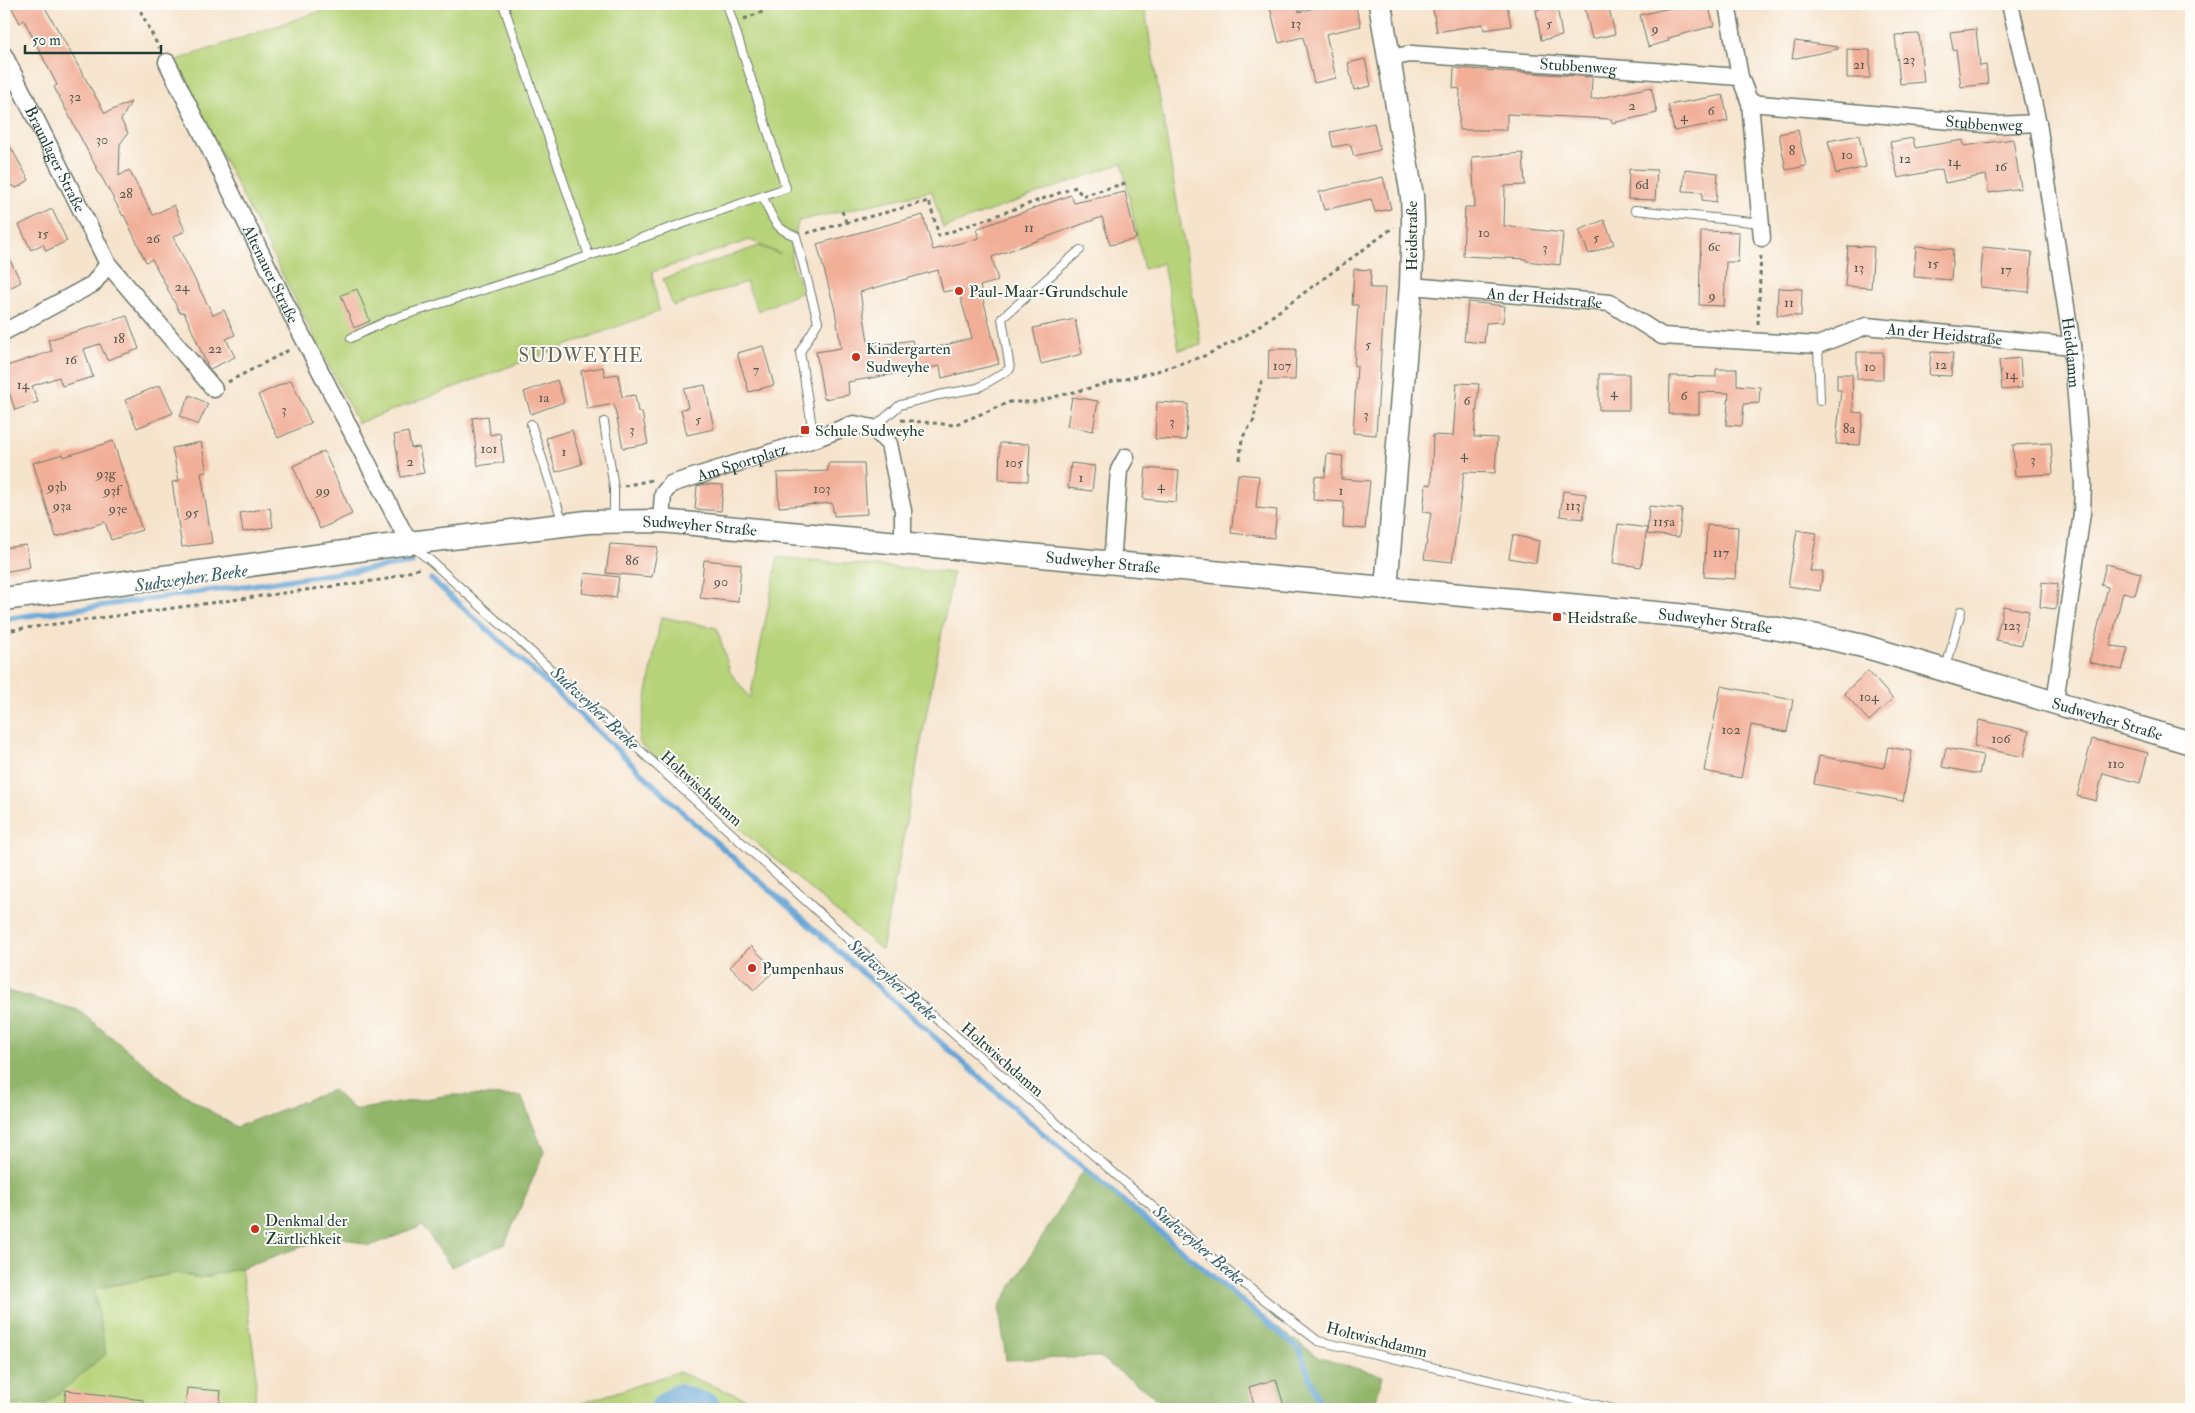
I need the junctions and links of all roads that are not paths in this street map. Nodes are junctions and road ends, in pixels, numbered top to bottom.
1 (503, 4) edge
2 (726, 4) edge
3 (1380, 4) edge
4 (1726, 4) edge
5 (2010, 4) edge
6 (4, 55) edge
7 (1388, 58) junction
8 (167, 62) road end
9 (1740, 77) junction
10 (1750, 103) junction
11 (2038, 123) junction
12 (763, 197) junction
13 (1635, 210) dead end
14 (1761, 230) joint
15 (1080, 250) dead end
16 (589, 256) junction
17 (108, 264) junction
18 (1411, 286) junction
19 (4, 332) edge
20 (351, 338) dead end
21 (1818, 345) junction
22 (2072, 346) junction
23 (214, 389) road end
24 (1820, 401) dead end
25 (604, 422) dead end
26 (531, 424) dead end
27 (873, 428) junction
28 (814, 439) junction
29 (1126, 457) dead end
30 (661, 521) junction
31 (614, 522) junction
32 (563, 525) junction
33 (409, 543) junction
34 (903, 544) junction
35 (1112, 564) junction
36 (1386, 589) junction
37 (4, 599) edge
38 (1960, 610) dead end
39 (1946, 670) junction
40 (2054, 702) junction
41 (2191, 743) edge
42 (1614, 1409) edge

1 - 16 lane
2 - 12 lane
3 - 7 main road, Heidstraße
4 - 9 street
5 - 11 street, Heiddamm
6 - 17 street, Braunlager Straße
7 - 9 street, Stubbenweg
7 - 18 main road, Heidstraße
8 - 33 street, Altenauer Straße
9 - 10 street
10 - 11 street, Stubbenweg
10 - 14 street
11 - 22 street, Heiddamm
12 - 16 lane
12 - 28 lane
13 - 14 lane
15 - 27 lane
16 - 20 lane
17 - 19 street
17 - 23 street, Braunlager Straße
18 - 21 street, An der Heidstraße
18 - 36 main road, Heidstraße
21 - 22 street, An der Heidstraße
21 - 24 lane
22 - 40 street, Heiddamm
25 - 31 lane
26 - 32 lane
27 - 28 street, Am Sportplatz
27 - 34 street
28 - 30 street, Am Sportplatz
29 - 35 street
30 - 31 main road, Sudweyher Straße
30 - 34 main road, Sudweyher Straße
31 - 32 main road, Sudweyher Straße
32 - 33 main road, Sudweyher Straße
33 - 37 main road, Sudweyher Straße
33 - 42 lane, Holtwischdamm
34 - 35 main road, Sudweyher Straße
35 - 36 main road, Sudweyher Straße
36 - 39 main road, Sudweyher Straße
38 - 39 lane
39 - 40 main road, Sudweyher Straße
40 - 41 main road, Sudweyher Straße

